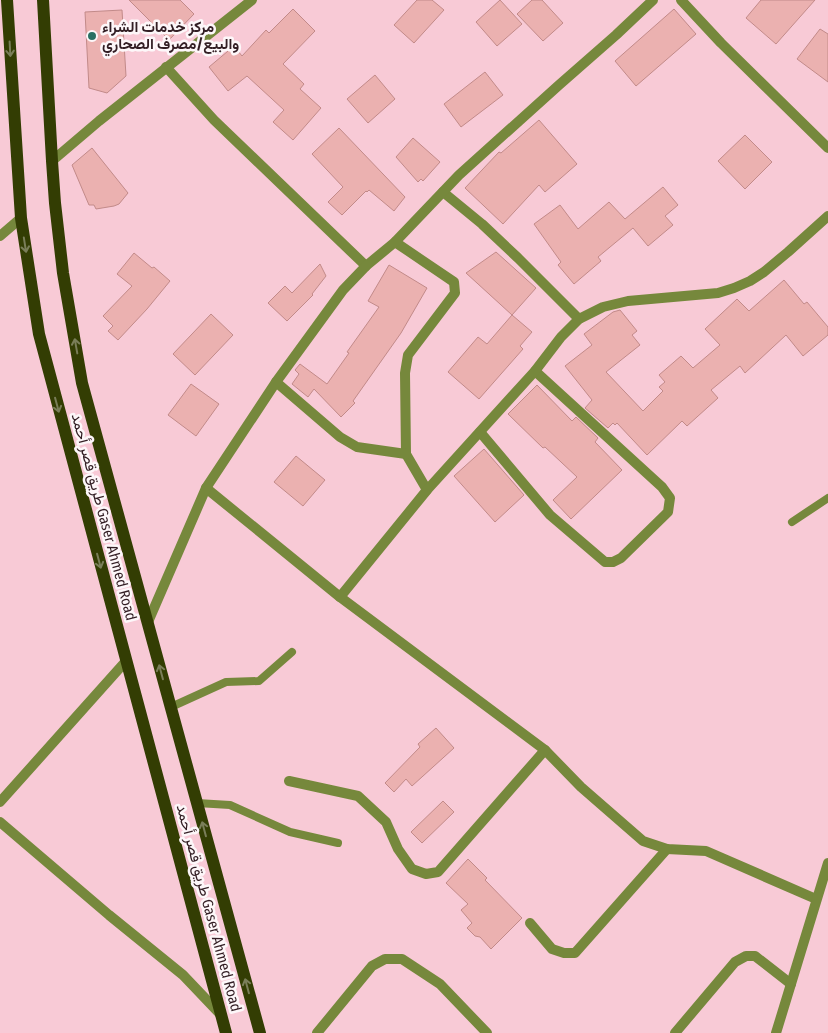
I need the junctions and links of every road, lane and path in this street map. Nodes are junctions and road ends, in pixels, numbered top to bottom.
1 (7, 0) edge
2 (43, 0) edge
3 (252, 0) edge
4 (653, 0) edge
5 (681, 0) edge
6 (166, 67) junction
7 (828, 148) edge
8 (52, 161) junction
9 (443, 192) junction
10 (828, 216) edge
11 (21, 218) junction
12 (0, 236) edge
13 (395, 242) junction
14 (366, 266) junction
15 (579, 319) junction
16 (535, 371) junction
17 (276, 382) junction
18 (480, 432) junction
19 (406, 454) junction
20 (206, 488) junction
21 (427, 490) junction
22 (828, 498) edge
23 (792, 522) dead end
24 (340, 597) junction
25 (148, 622) junction
26 (292, 652) dead end
27 (126, 661) junction
28 (170, 707) junction
29 (545, 750) junction
30 (289, 781) dead end
31 (0, 802) edge
32 (197, 803) junction
33 (2, 828) edge
34 (338, 843) dead end
35 (667, 850) junction
36 (828, 863) edge
37 (825, 884) edge
38 (816, 899) junction
39 (530, 923) dead end
40 (791, 984) junction
41 (222, 1016) junction
42 (226, 1033) edge
43 (260, 1033) edge
44 (317, 1033) edge
45 (487, 1033) edge
46 (675, 1033) edge
47 (776, 1033) edge

1 -> 11 main road, طريق قصر أحمد Gaser Ahmed Road
2 - 8 main road, طريق قصر أحمد Gaser Ahmed Road
3 - 6 street
4 - 9 street
5 - 7 street
6 - 8 street
6 - 14 street
25 -> 8 main road, طريق قصر أحمد Gaser Ahmed Road
9 - 13 street
9 - 15 street
10 - 15 street
11 - 12 street
11 -> 27 main road, طريق قصر أحمد Gaser Ahmed Road
13 - 14 street
13 - 19 street
14 - 17 street
15 - 16 street
16 - 18 street
16 - 18 street
17 - 19 street
17 - 20 street
18 - 21 street
19 - 21 street
20 - 24 street
20 - 25 street
21 - 24 street
22 - 23 lane
24 - 29 street
28 -> 25 main road, طريق قصر أحمد Gaser Ahmed Road
26 - 28 lane
27 - 31 street
27 - 41 main road, طريق قصر أحمد Gaser Ahmed Road
28 - 32 main road, طريق قصر أحمد Gaser Ahmed Road
29 - 30 street
29 - 35 street
32 - 34 lane
43 -> 32 main road, طريق قصر أحمد Gaser Ahmed Road
33 - 41 street
35 - 38 street
35 - 39 street
36 - 37 street
37 - 38 street
38 - 40 street
40 - 46 street
40 - 47 street
41 - 42 main road, طريق قصر أحمد Gaser Ahmed Road
44 - 45 street

